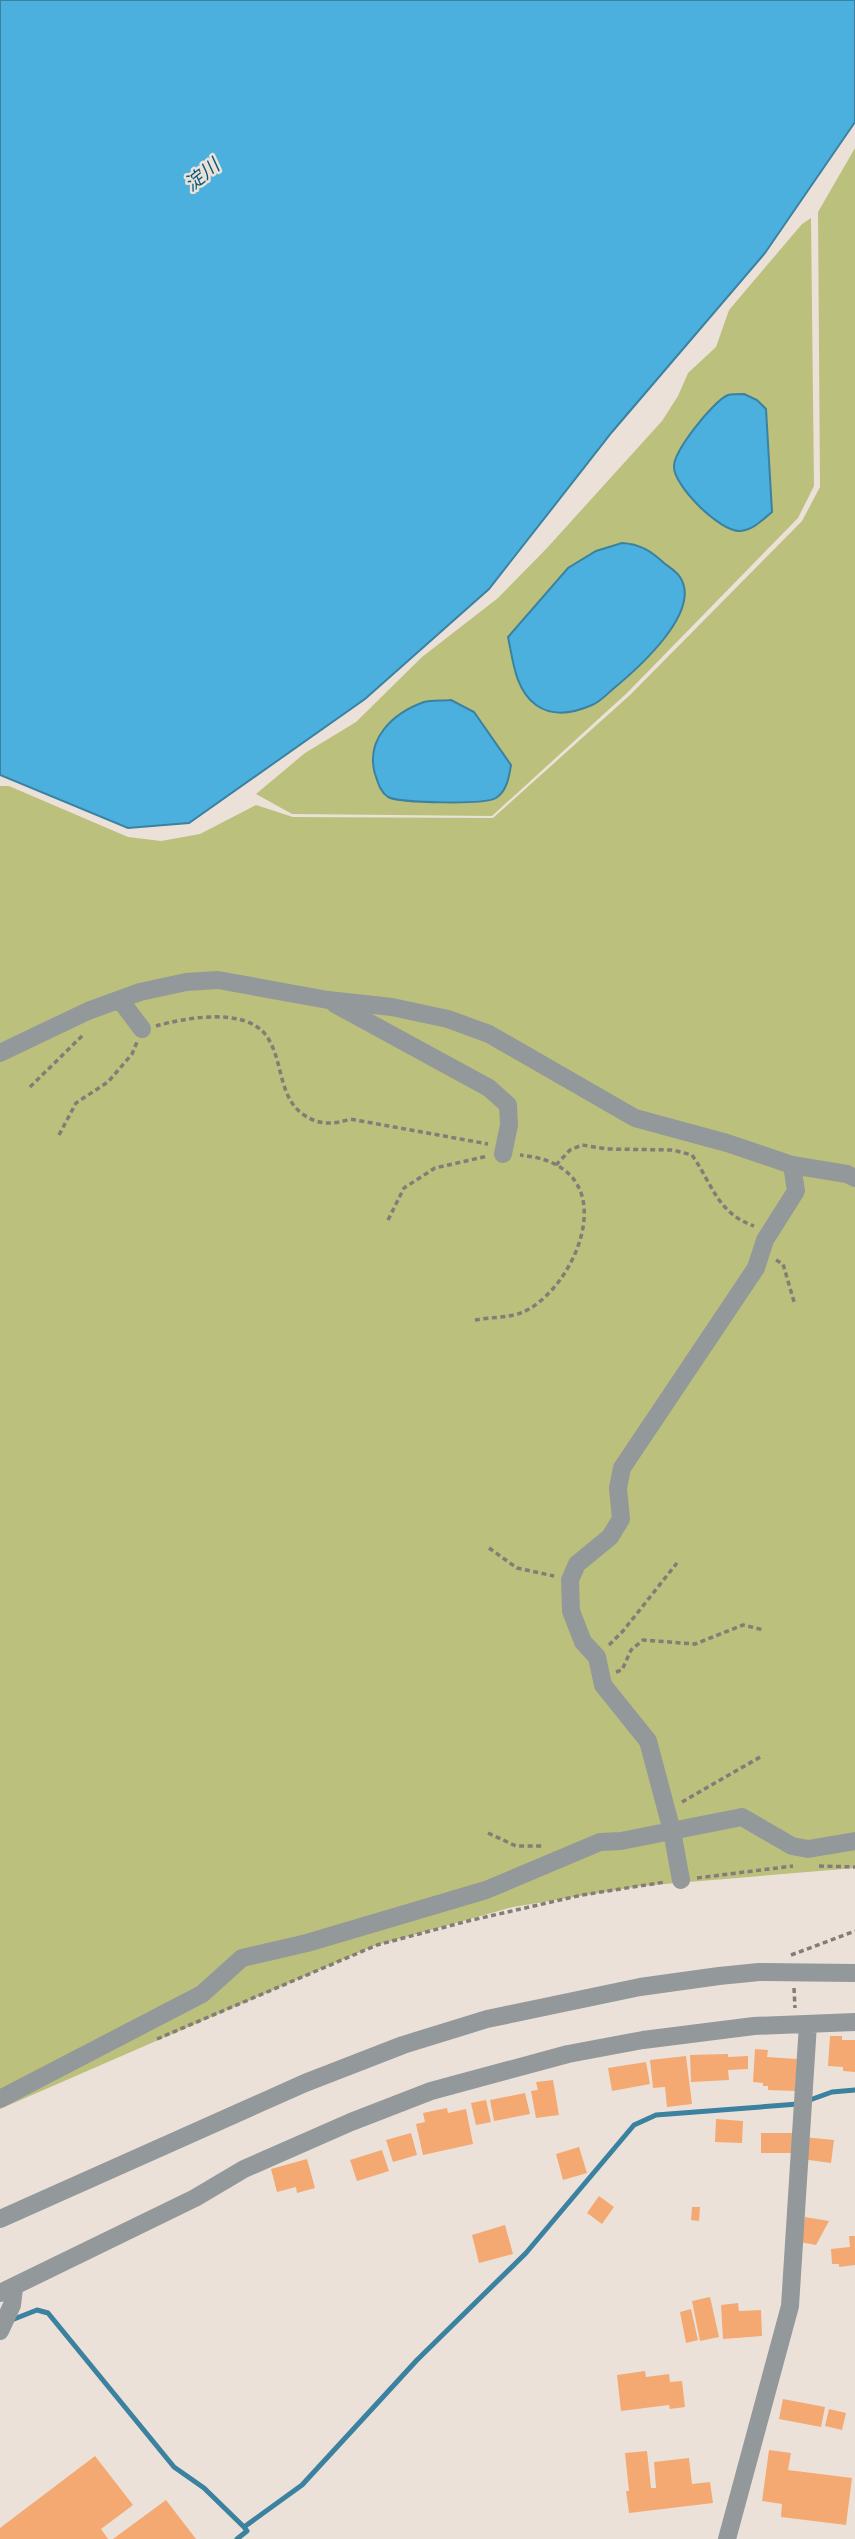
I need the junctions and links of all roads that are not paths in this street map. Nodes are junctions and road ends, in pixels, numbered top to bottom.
1 (120, 1000) junction
2 (328, 1000) junction
3 (142, 1029) road end
4 (0, 1053) edge
5 (503, 1150) road end
6 (792, 1165) junction
7 (855, 1178) edge
8 (672, 1831) junction
9 (855, 1841) edge
10 (681, 1880) road end
11 (855, 1973) edge
12 (855, 2022) edge
13 (802, 2024) junction
14 (0, 2098) edge
15 (0, 2219) edge
16 (7, 2291) edge
17 (0, 2331) edge
18 (727, 2539) edge

1 - 2 street
1 - 3 street
1 - 4 street
2 - 5 street
2 - 6 street
6 - 7 street
6 - 8 street
8 - 9 street
8 - 10 street
8 - 14 street
11 - 15 street
12 - 13 street
13 - 16 street
13 - 18 street
16 - 17 street

